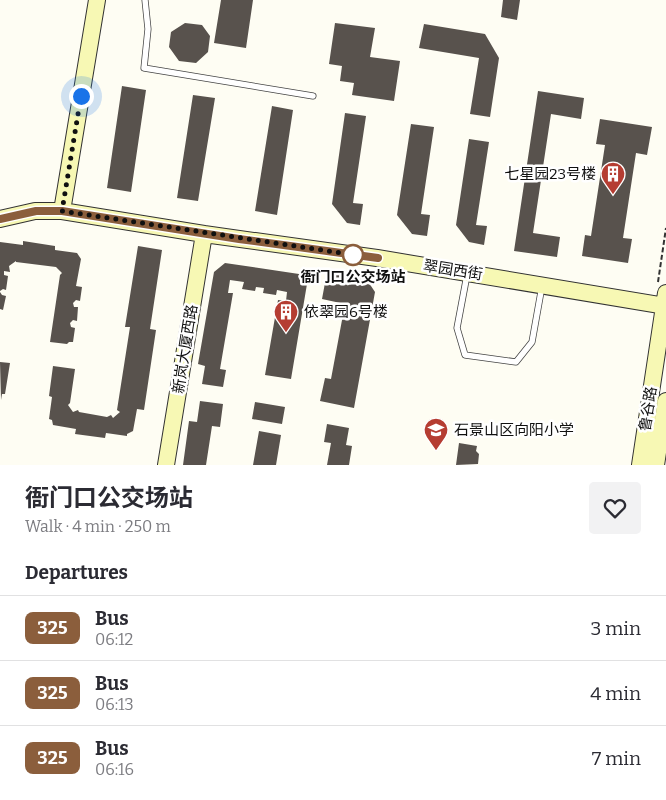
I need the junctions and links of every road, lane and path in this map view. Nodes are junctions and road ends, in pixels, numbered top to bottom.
1 (98, 0) edge
2 (145, 0) edge
3 (313, 96) dead end
4 (62, 211) junction
5 (0, 219) edge
6 (204, 234) junction
7 (468, 273) junction
8 (542, 285) junction
9 (665, 301) edge
10 (666, 402) edge
11 (166, 465) edge
12 (640, 465) edge
13 (656, 465) edge

1 - 4 street
2 - 3 lane
4 - 5 street, 翠园西街
4 - 6 street, 翠园西街
6 - 7 street, 翠园西街
6 - 11 street, 新岚大厦西路
7 - 8 street, 翠园西街
7 - 8 lane
8 - 9 street, 翠园西街
9 - 12 street, 鲁谷路
10 - 13 street, 鲁谷路

